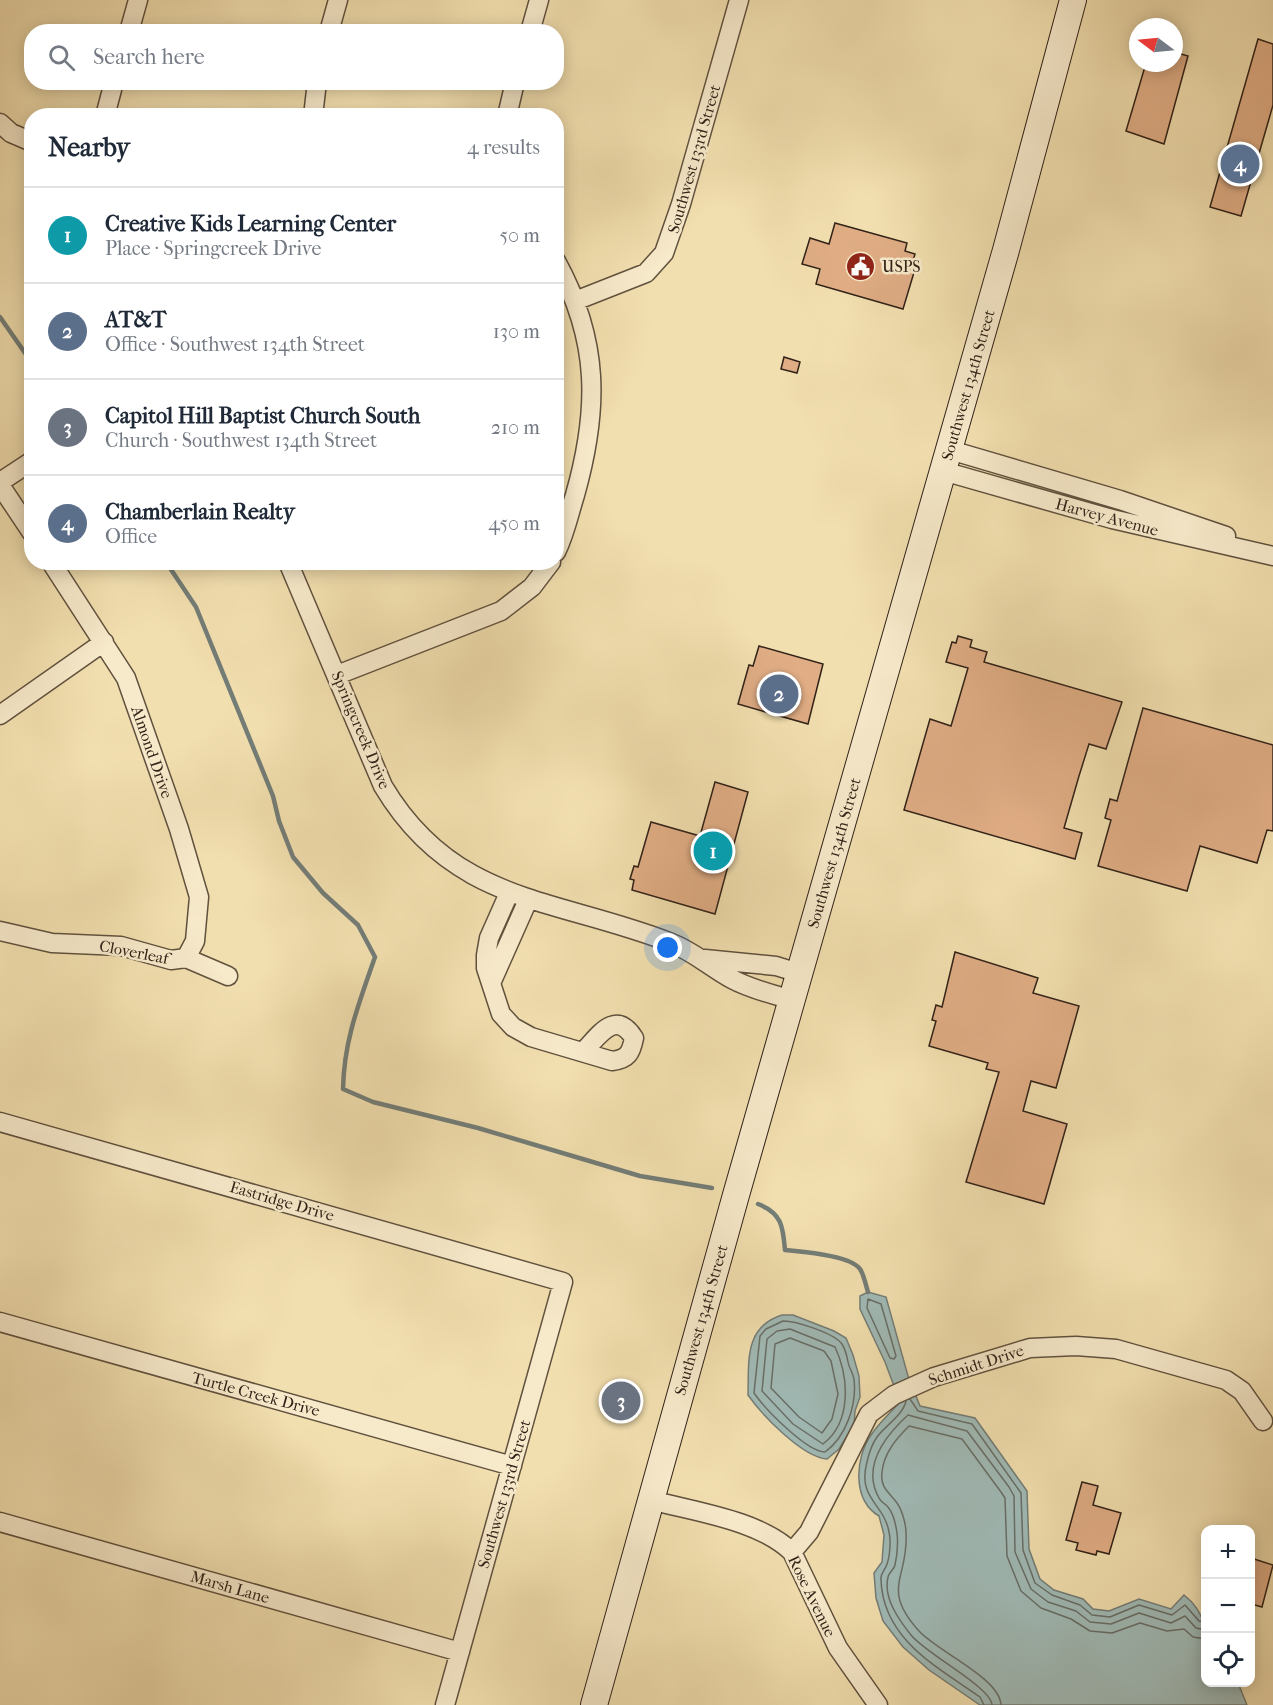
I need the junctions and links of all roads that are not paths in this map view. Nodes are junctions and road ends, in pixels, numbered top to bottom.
1 (138, 0) edge
2 (338, 0) edge
3 (539, 0) edge
4 (739, 0) edge
5 (1073, 0) edge
6 (131, 24) edge
7 (332, 24) edge
8 (532, 24) edge
9 (112, 90) edge
10 (316, 90) edge
11 (513, 90) edge
12 (107, 108) edge
13 (314, 108) edge
14 (509, 108) edge
15 (0, 123) edge
16 (24, 139) edge
17 (564, 278) edge
18 (575, 301) junction
19 (947, 460) junction
20 (24, 467) edge
21 (0, 484) edge
22 (24, 521) edge
23 (564, 526) edge
24 (1273, 555) edge
25 (56, 570) edge
26 (291, 570) edge
27 (545, 570) edge
28 (104, 642) junction
29 (337, 675) junction
30 (0, 715) edge
31 (509, 893) junction
32 (528, 900) junction
33 (0, 931) edge
34 (186, 958) junction
35 (704, 958) junction
36 (799, 974) junction
37 (228, 976) dead end
38 (492, 981) junction
39 (792, 1000) junction
40 (584, 1052) dead end
41 (0, 1122) edge
42 (564, 1282) joint
43 (0, 1322) edge
44 (1263, 1421) dead end
45 (512, 1466) junction
46 (651, 1500) junction
47 (0, 1522) edge
48 (792, 1552) junction
49 (460, 1652) junction
50 (445, 1705) edge
51 (594, 1705) edge
52 (878, 1705) edge

1 - 6 street
2 - 7 street
3 - 8 street
4 - 18 street, Southwest 133rd Street
5 - 19 main road, Southwest 134th Street
9 - 12 street
10 - 13 street
11 - 14 street
15 - 16 street
17 - 18 street
18 - 23 street
19 - 24 street, Harvey Avenue
19 - 36 main road, Southwest 134th Street
20 - 21 street
21 - 22 street
25 - 28 street, Almond Drive
26 - 29 street, Springcreek Drive
27 - 29 street
28 - 30 street
28 - 34 street, Almond Drive
29 - 31 street, Springcreek Drive
31 - 32 street, Springcreek Drive
31 - 38 street
32 - 35 street, Springcreek Drive
32 - 38 street
33 - 34 street, Cloverleaf
34 - 37 street, Cloverleaf
35 - 36 street, Springcreek Drive
35 - 39 street, Springcreek Drive
36 - 39 main road, Southwest 134th Street
38 - 40 street
39 - 46 main road, Southwest 134th Street
41 - 42 street, Eastridge Drive
42 - 45 street, Southwest 133rd Street
43 - 45 street, Turtle Creek Drive
44 - 48 street, Schmidt Drive
45 - 49 street, Southwest 133rd Street
46 - 48 street, Rose Avenue
46 - 51 main road, Southwest 134th Street
47 - 49 street, Marsh Lane
48 - 52 street, Rose Avenue
49 - 50 street, Southwest 133rd Street

